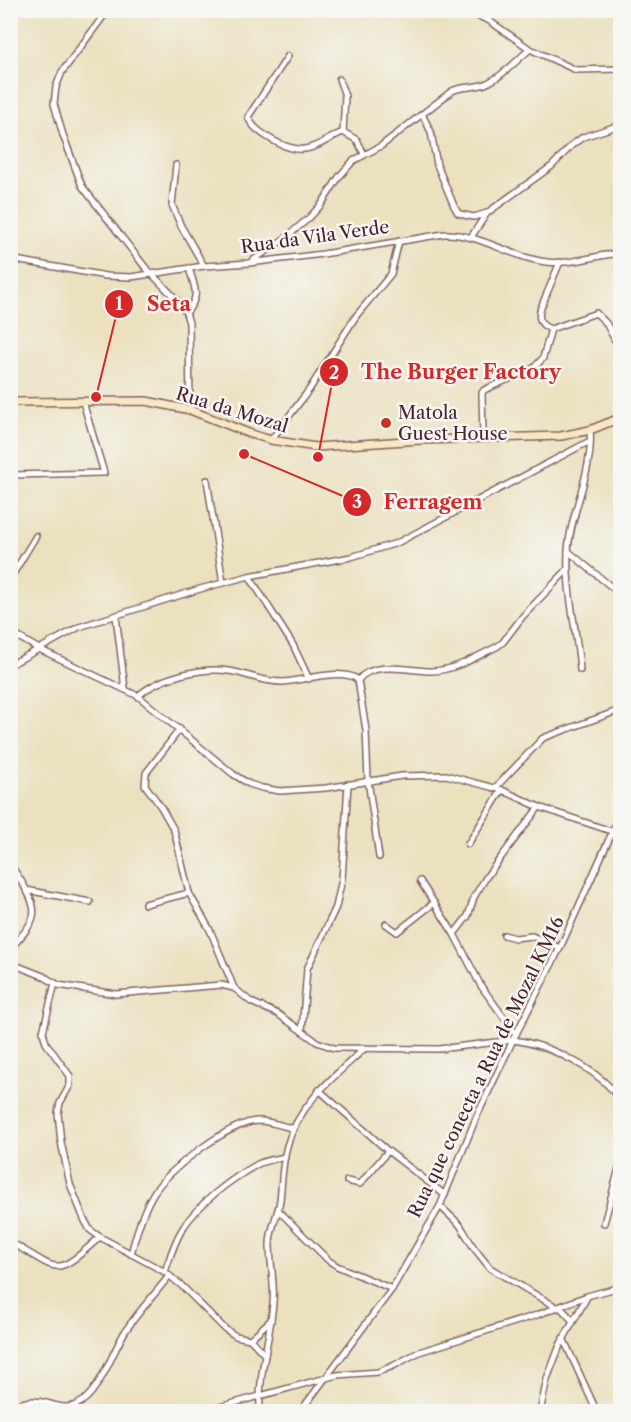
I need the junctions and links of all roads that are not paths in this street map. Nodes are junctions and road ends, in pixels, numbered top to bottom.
1 (108, 10) edge
2 (451, 10) edge
3 (531, 49) junction
4 (288, 56) dead end
5 (621, 69) edge
6 (339, 79) dead end
7 (422, 114) junction
8 (621, 124) edge
9 (343, 132) junction
10 (364, 154) junction
11 (176, 165) dead end
12 (487, 213) junction
13 (471, 237) junction
14 (399, 241) junction
15 (621, 253) edge
16 (10, 259) edge
17 (560, 262) junction
18 (249, 263) junction
19 (204, 266) junction
20 (189, 268) junction
21 (153, 275) junction
22 (186, 313) junction
23 (551, 328) junction
24 (621, 350) edge
25 (10, 402) edge
26 (83, 402) junction
27 (190, 410) junction
28 (617, 420) edge
29 (621, 428) edge
30 (590, 430) junction
31 (483, 437) junction
32 (271, 440) junction
33 (590, 441) junction
34 (10, 476) edge
35 (207, 480) dead end
36 (36, 536) dead end
37 (568, 551) junction
38 (568, 568) junction
39 (249, 576) junction
40 (10, 579) edge
41 (223, 583) junction
42 (621, 594) edge
43 (116, 616) junction
44 (10, 632) edge
45 (39, 649) junction
46 (10, 665) edge
47 (580, 670) dead end
48 (309, 679) junction
49 (358, 680) junction
50 (125, 689) junction
51 (138, 696) junction
52 (621, 710) edge
53 (180, 729) junction
54 (368, 780) junction
55 (348, 784) junction
56 (495, 788) junction
57 (502, 790) junction
58 (539, 807) junction
59 (621, 815) edge
60 (613, 831) junction
61 (621, 834) edge
62 (468, 844) dead end
63 (379, 857) dead end
64 (10, 864) edge
65 (420, 881) dead end
66 (26, 890) junction
67 (189, 893) junction
68 (90, 902) dead end
69 (434, 903) junction
70 (145, 904) dead end
71 (386, 924) dead end
72 (454, 934) junction
73 (504, 935) dead end
74 (560, 948) junction
75 (10, 949) edge
76 (10, 963) edge
77 (55, 983) junction
78 (234, 988) junction
79 (302, 1031) junction
80 (514, 1037) junction
81 (365, 1048) junction
82 (319, 1090) junction
83 (621, 1100) edge
84 (294, 1129) junction
85 (388, 1151) junction
86 (285, 1157) junction
87 (621, 1165) edge
88 (347, 1181) dead end
89 (445, 1195) junction
90 (440, 1206) junction
91 (278, 1210) junction
92 (604, 1223) dead end
93 (100, 1237) junction
94 (10, 1242) edge
95 (131, 1254) junction
96 (167, 1274) junction
97 (621, 1287) edge
98 (392, 1289) junction
99 (587, 1296) junction
100 (559, 1307) junction
101 (272, 1319) junction
102 (572, 1320) junction
103 (563, 1338) junction
104 (250, 1339) junction
105 (265, 1355) junction
106 (324, 1379) junction
107 (260, 1394) junction
108 (10, 1409) edge
109 (201, 1412) edge
110 (260, 1412) edge
111 (300, 1412) edge
112 (540, 1412) edge
113 (597, 1412) edge

1 - 21 street
2 - 3 street
3 - 5 street
3 - 7 street
4 - 9 street
6 - 9 street
7 - 10 street
7 - 12 street
8 - 12 street
9 - 10 street
10 - 18 street
11 - 19 street
12 - 13 street
13 - 14 street, Rua da Vila Verde
13 - 17 street, Rua da Vila Verde
14 - 18 street, Rua da Vila Verde
14 - 32 street
15 - 17 street, Rua da Vila Verde
16 - 21 street, Rua da Vila Verde
17 - 23 street
18 - 19 street, Rua da Vila Verde
19 - 20 street, Rua da Vila Verde
20 - 21 street, Rua da Vila Verde
20 - 22 street
21 - 22 street
22 - 27 street
23 - 24 street
23 - 31 street
25 - 26 main road, Rua da Mozal
26 - 27 main road, Rua da Mozal
26 - 34 street
27 - 32 main road, Rua da Mozal
28 - 29 street
28 - 30 main road, Rua da Mozal
30 - 31 main road, Rua da Mozal
30 - 33 street
31 - 32 main road, Rua da Mozal
33 - 37 street
33 - 39 street
35 - 41 street
36 - 40 street
37 - 38 street
37 - 42 street
38 - 47 street
38 - 49 street
39 - 41 street
39 - 48 street
41 - 43 street
43 - 45 street
43 - 50 street
44 - 45 street
45 - 46 street
45 - 50 street
48 - 49 street
48 - 51 street
49 - 54 street
50 - 51 street
51 - 53 street
52 - 56 street
53 - 55 street
53 - 67 street
54 - 55 street
54 - 56 street
54 - 63 street
55 - 79 street
56 - 57 street
57 - 58 street
57 - 62 street
58 - 60 street
58 - 72 street
59 - 60 street, Rua que conecta a Rua de Mozal KM16
60 - 61 street
60 - 74 street, Rua que conecta a Rua de Mozal KM16
64 - 66 street
65 - 69 street
66 - 68 street
66 - 75 street
67 - 70 street
67 - 78 street
69 - 71 street
69 - 72 street
72 - 80 street
73 - 74 street
74 - 80 street, Rua que conecta a Rua de Mozal KM16
76 - 77 street
77 - 78 street
77 - 93 street
78 - 79 street
79 - 81 street
80 - 81 street
80 - 83 street
80 - 89 street, Rua que conecta a Rua de Mozal KM16
81 - 82 street
82 - 84 street
82 - 85 street
84 - 86 street
84 - 95 street
85 - 88 street
85 - 89 street
86 - 91 street
86 - 96 street
87 - 92 street
89 - 90 street, Rua que conecta a Rua de Mozal KM16
90 - 98 street, Rua que conecta a Rua de Mozal KM16
90 - 100 street
91 - 98 street
91 - 101 street
93 - 94 street
93 - 95 street
95 - 96 street
96 - 104 street
96 - 108 street
97 - 99 street
98 - 106 street, Rua que conecta a Rua de Mozal KM16
99 - 100 street
99 - 102 street
100 - 102 street
100 - 106 street
101 - 104 street
101 - 105 street
102 - 103 street
103 - 112 street
103 - 113 street
104 - 105 street
105 - 107 street
106 - 107 street
106 - 111 street, Rua que conecta a Rua de Mozal KM16
107 - 109 street
107 - 110 street

